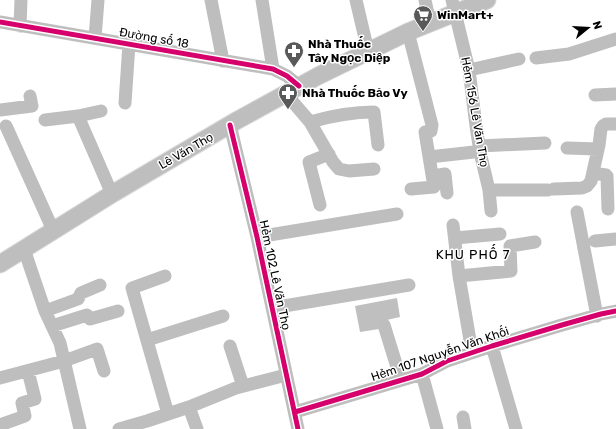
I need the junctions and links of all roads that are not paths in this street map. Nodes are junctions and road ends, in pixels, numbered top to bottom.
1 (20, 0) edge
2 (98, 0) edge
3 (211, 0) edge
4 (262, 0) edge
5 (356, 0) edge
6 (425, 0) edge
7 (485, 0) edge
8 (454, 6) edge
9 (0, 22) edge
10 (430, 23) junction
11 (20, 26) junction
12 (408, 32) junction
13 (95, 38) junction
14 (616, 39) edge
15 (129, 44) junction
16 (368, 52) junction
17 (536, 58) dead end
18 (519, 59) dead end
19 (223, 61) junction
20 (273, 69) junction
21 (469, 70) junction
22 (293, 90) junction
23 (616, 94) edge
24 (595, 95) dead end
25 (30, 96) dead end
26 (125, 103) dead end
27 (0, 110) edge
28 (101, 111) dead end
29 (78, 116) junction
30 (45, 120) dead end
31 (310, 122) junction
32 (616, 124) edge
33 (230, 125) junction
34 (6, 126) dead end
35 (545, 143) dead end
36 (378, 145) dead end
37 (567, 148) dead end
38 (477, 149) junction
39 (598, 149) junction
40 (329, 154) junction
41 (429, 157) junction
42 (374, 169) dead end
43 (593, 173) junction
44 (433, 176) junction
45 (411, 189) dead end
46 (489, 190) junction
47 (447, 193) dead end
48 (112, 194) junction
49 (320, 205) dead end
50 (608, 209) dead end
51 (491, 211) dead end
52 (577, 212) dead end
53 (397, 214) dead end
54 (53, 230) junction
55 (500, 234) dead end
56 (258, 237) junction
57 (616, 239) edge
58 (595, 241) dead end
59 (535, 242) dead end
60 (24, 249) junction
61 (0, 264) edge
62 (165, 276) dead end
63 (459, 276) junction
64 (100, 285) dead end
65 (409, 285) dead end
66 (272, 308) junction
67 (45, 311) junction
68 (118, 311) dead end
69 (616, 311) edge
70 (223, 316) dead end
71 (597, 316) junction
72 (384, 325) dead end
73 (52, 326) junction
74 (147, 340) junction
75 (230, 346) dead end
76 (492, 346) junction
77 (472, 352) junction
78 (64, 361) junction
79 (28, 371) junction
80 (104, 371) dead end
81 (422, 374) junction
82 (286, 375) junction
83 (0, 378) edge
84 (401, 380) junction
85 (243, 386) junction
86 (189, 407) junction
87 (295, 412) junction
88 (168, 414) junction
89 (0, 425) edge
90 (148, 425) edge
91 (80, 429) edge
92 (122, 429) edge
93 (197, 429) edge
94 (298, 429) edge
95 (436, 429) edge
96 (516, 429) edge

1 - 11 street
2 - 13 street
3 - 19 street
4 - 20 street
5 - 16 street
6 - 10 street
7 - 8 main road, Lê Văn Thọ
8 - 10 main road, Lê Văn Thọ
8 - 21 street, Hẻm 156 Lê Văn Thọ
9 - 11 street, Đường số 18
10 - 12 main road, Lê Văn Thọ
11 - 13 street, Đường số 18
12 - 16 main road, Lê Văn Thọ
12 - 41 street
13 - 15 street, Đường số 18
14 - 17 street
15 - 19 street, Đường số 18
15 - 26 street
16 - 22 main road, Lê Văn Thọ
18 - 21 street
19 - 20 street, Đường số 18
20 - 22 street, Đường số 18
21 - 38 street, Hẻm 156 Lê Văn Thọ
22 - 31 street, Đường số 18
22 - 33 main road, Lê Văn Thọ
23 - 24 street
25 - 27 street
28 - 29 street
29 - 30 street
29 - 48 street
31 - 36 street
31 - 40 street, Đường số 18
32 - 39 street
33 - 48 main road, Lê Văn Thọ
33 - 56 street, Hẻm 102 Lê Văn Thọ
34 - 54 street
35 - 38 street
37 - 39 street
38 - 41 street
38 - 46 street, Hẻm 156 Lê Văn Thọ
39 - 43 street
40 - 42 street, Đường số 18
40 - 49 street
41 - 44 street
43 - 46 street
43 - 50 street
44 - 45 street
44 - 47 street
46 - 51 street, Hẻm 156 Lê Văn Thọ
48 - 54 main road, Lê Văn Thọ
52 - 71 street
53 - 56 street
54 - 60 main road, Lê Văn Thọ
55 - 63 street
56 - 66 street, Hẻm 102 Lê Văn Thọ
57 - 58 street
59 - 63 street
60 - 61 main road, Lê Văn Thọ
60 - 67 street
62 - 74 street
63 - 77 street
64 - 67 street
65 - 66 street
66 - 82 street, Hẻm 102 Lê Văn Thọ
67 - 73 street
68 - 73 street
69 - 71 street, Hẻm 107 Nguyễn Văn Khối
70 - 74 street
71 - 76 street, Hẻm 107 Nguyễn Văn Khối
72 - 84 street
73 - 78 street
74 - 88 street
75 - 85 street
76 - 77 street, Hẻm 107 Nguyễn Văn Khối
76 - 96 street
77 - 81 street, Hẻm 107 Nguyễn Văn Khối
78 - 79 street
78 - 80 street
78 - 91 street
79 - 83 street
79 - 89 street
81 - 84 street, Hẻm 107 Nguyễn Văn Khối
81 - 95 street
82 - 85 street
82 - 87 street, Hẻm 102 Lê Văn Thọ
84 - 87 street, Hẻm 107 Nguyễn Văn Khối
85 - 86 street
86 - 88 street
86 - 93 street
87 - 94 street, Hẻm 102 Lê Văn Thọ
88 - 90 street
90 - 92 street

